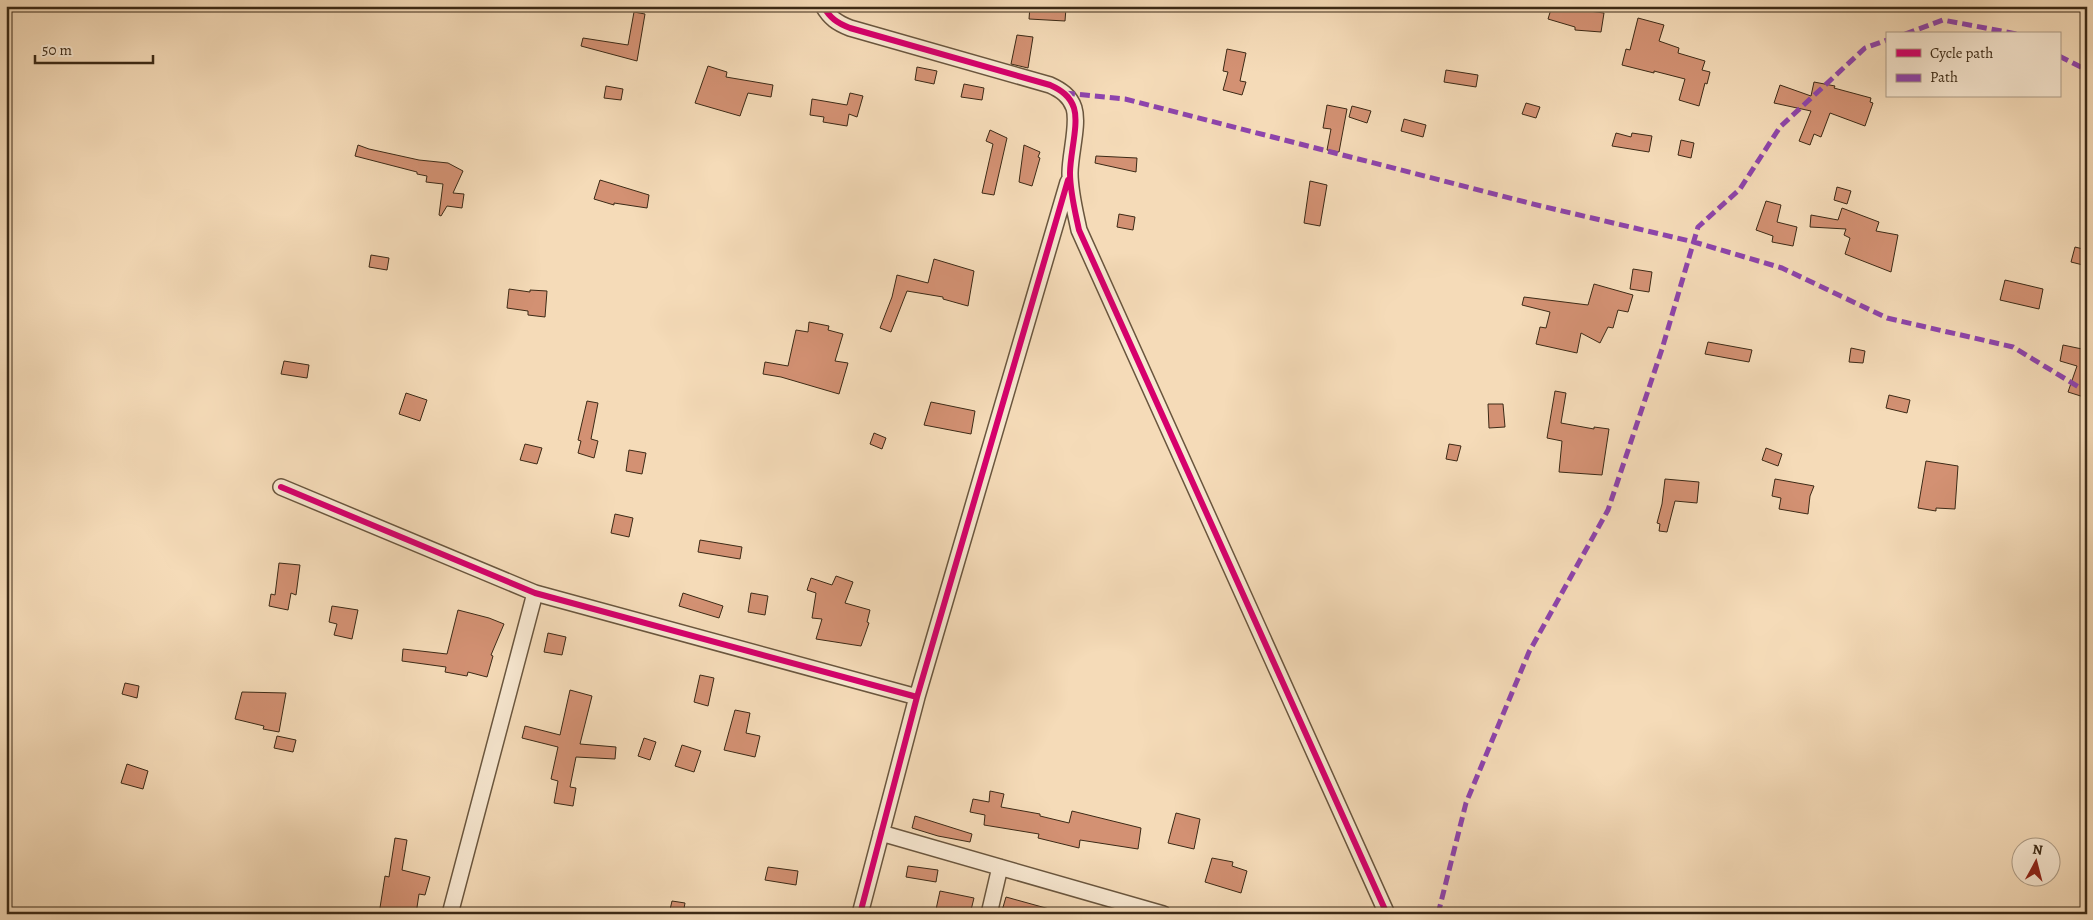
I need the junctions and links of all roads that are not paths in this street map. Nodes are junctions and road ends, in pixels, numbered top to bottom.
1 (823, 6) edge
2 (1070, 174) junction
3 (281, 487) dead end
4 (535, 593) junction
5 (917, 697) junction
6 (881, 833) junction
7 (1000, 867) junction
8 (450, 914) edge
9 (860, 914) edge
10 (989, 914) edge
11 (1163, 914) edge
12 (1387, 914) edge

1 - 2 street
2 - 5 street
2 - 12 street
3 - 4 street
4 - 5 street
4 - 8 street
5 - 6 street
6 - 7 street
6 - 9 street
7 - 10 street
7 - 11 street

